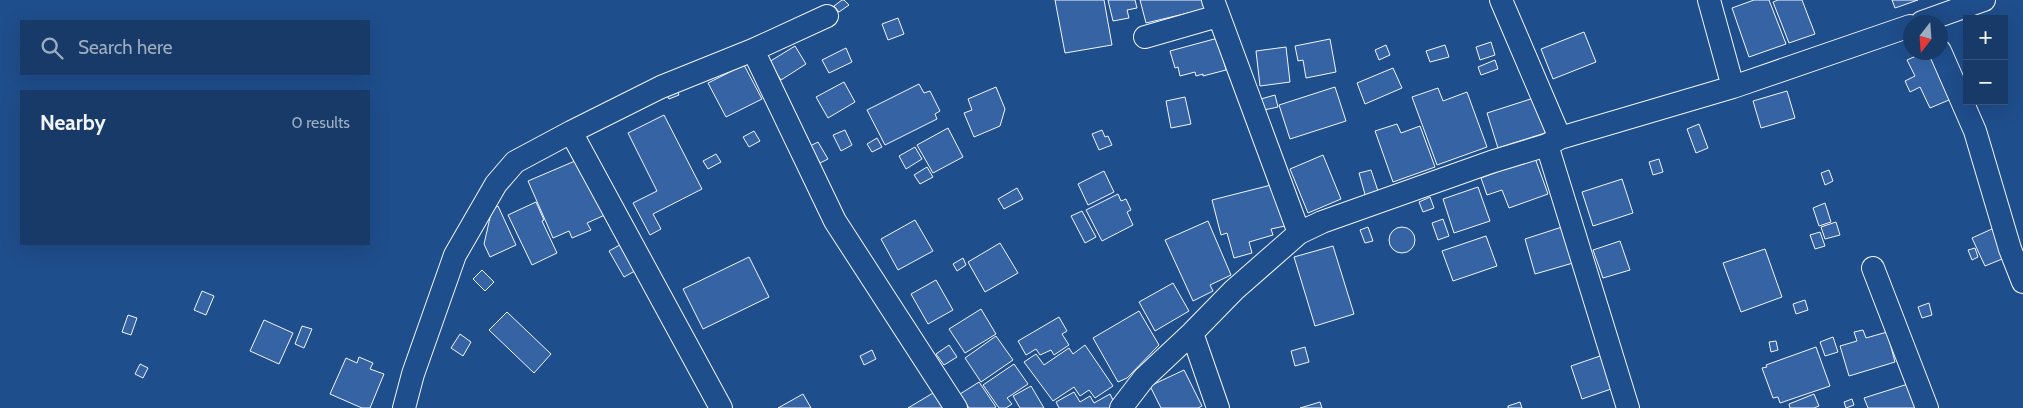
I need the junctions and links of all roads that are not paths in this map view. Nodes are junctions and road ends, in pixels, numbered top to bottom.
1 (1501, 0) edge
2 (1709, 0) edge
3 (1984, 0) edge
4 (1216, 8) edge
5 (1944, 15) edge
6 (827, 16) dead end
7 (1903, 29) edge
8 (1145, 37) dead end
9 (753, 50) junction
10 (1944, 60) edge
11 (1733, 87) junction
12 (571, 132) junction
13 (1554, 142) junction
14 (1299, 233) junction
15 (1873, 268) dead end
16 (2023, 282) edge
17 (1192, 333) junction
18 (404, 408) edge
19 (721, 408) edge
20 (956, 408) edge
21 (1121, 408) edge
22 (1218, 408) edge
23 (1628, 408) edge
24 (1927, 408) edge

1 - 13 street
2 - 11 street
3 - 5 street
4 - 8 street
4 - 14 street
6 - 9 street
7 - 11 street
9 - 12 street
9 - 20 street
10 - 16 street
11 - 13 street
12 - 18 street
12 - 19 street
13 - 14 street
13 - 23 street
14 - 17 street
15 - 24 street
17 - 21 street
17 - 22 street

